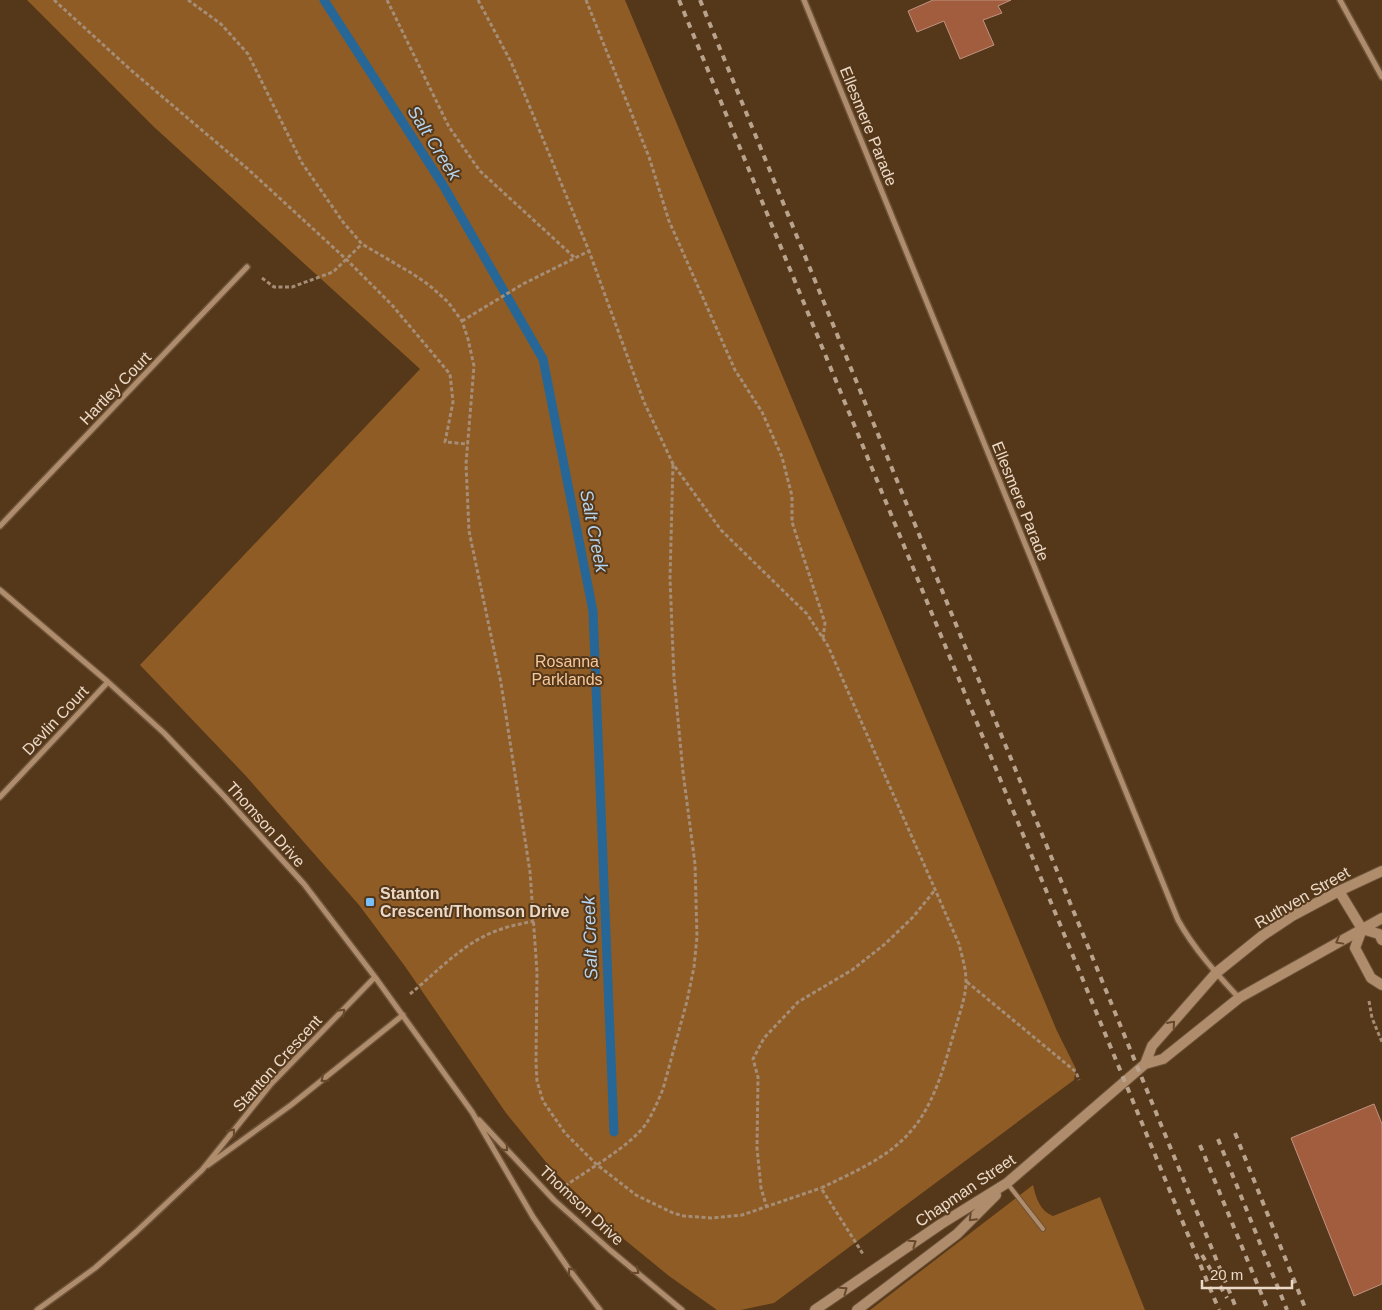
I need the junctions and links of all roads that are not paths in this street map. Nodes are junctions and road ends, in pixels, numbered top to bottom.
1 (804, 0) edge
2 (1340, 0) edge
3 (1382, 77) edge
4 (247, 267) road end
5 (0, 526) edge
6 (0, 590) edge
7 (108, 682) junction
8 (0, 796) edge
9 (1382, 871) edge
10 (1339, 891) junction
11 (1382, 918) edge
12 (1362, 929) junction
13 (1382, 940) edge
14 (1216, 973) junction
15 (375, 977) junction
16 (1382, 985) edge
17 (1239, 998) junction
18 (403, 1015) junction
19 (1145, 1064) junction
20 (472, 1112) junction
21 (202, 1170) junction
22 (1007, 1184) junction
23 (1043, 1228) dead end
24 (37, 1310) edge
25 (600, 1310) edge
26 (682, 1310) edge
27 (815, 1310) edge
28 (857, 1310) edge

1 - 14 street, Ellesmere Parade
2 - 3 street
4 - 5 street, Hartley Court
6 - 7 street, Thomson Drive
7 - 8 street, Devlin Court
7 - 15 street, Thomson Drive
9 - 10 street, Ruthven Street
10 - 12 street
10 - 14 street, Ruthven Street
11 - 12 street
12 - 13 street
12 - 16 street
12 -> 17 street
14 - 17 street, Ellesmere Parade
19 -> 14 street, Chapman Street
15 - 18 street, Thomson Drive
21 -> 15 street, Stanton Crescent
17 - 19 street, Chapman Street
18 - 20 street, Thomson Drive
18 -> 21 street, Stanton Crescent
19 - 22 street, Chapman Street
25 -> 20 street, Thomson Drive
20 -> 26 street, Thomson Drive
21 - 24 street, Stanton Crescent
22 - 23 lane
27 -> 22 street, Chapman Street
22 -> 28 street

